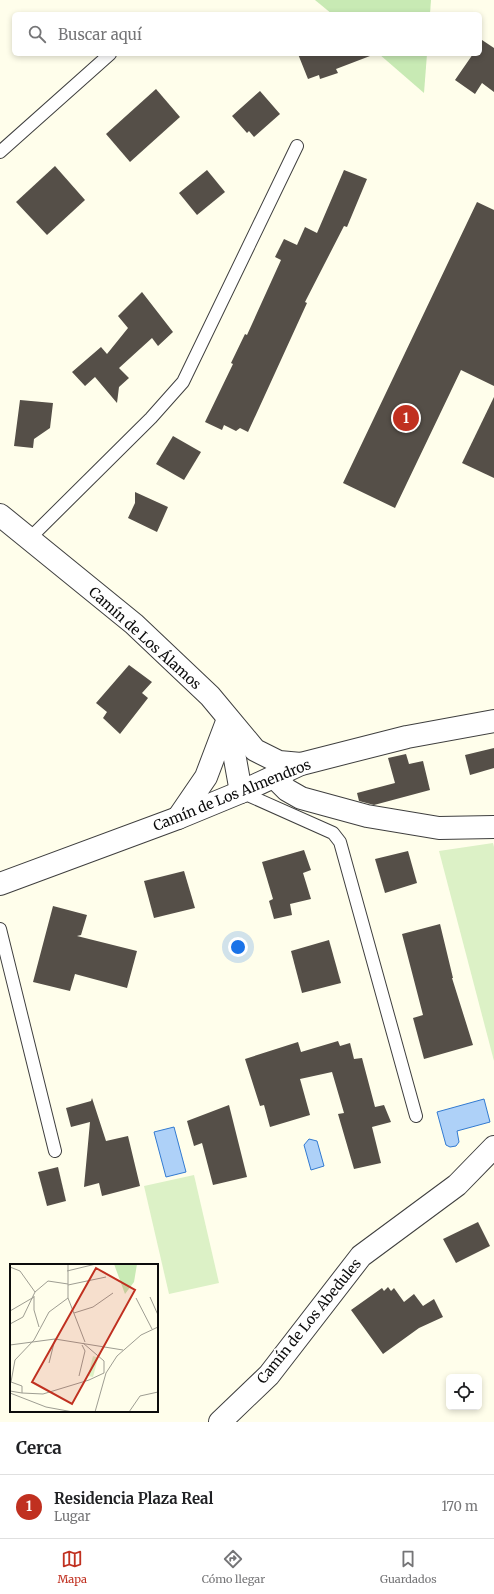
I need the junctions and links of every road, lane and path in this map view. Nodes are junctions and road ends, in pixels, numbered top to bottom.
1 (108, 56) edge
2 (297, 146) dead end
3 (0, 152) edge
4 (0, 515) edge
5 (29, 539) junction
6 (228, 719) junction
7 (494, 721) edge
8 (301, 764) junction
9 (274, 777) junction
10 (241, 792) junction
11 (178, 818) junction
12 (494, 827) edge
13 (0, 884) edge
14 (0, 929) edge
15 (416, 1116) dead end
16 (494, 1148) edge
17 (55, 1151) dead end
18 (220, 1422) edge

1 - 3 lane
2 - 5 lane
4 - 5 street, Camín de Los Álamos
5 - 6 street, Camín de Los Álamos
6 - 8 street
6 - 10 street, Camín de Los Álamos
6 - 11 street
7 - 8 street, Camín de Los Almendros
8 - 9 street, Camín de Los Almendros
9 - 10 street, Camín de Los Almendros
9 - 12 street
10 - 11 street, Camín de Los Almendros
10 - 15 lane
11 - 13 street, Camín de Los Almendros
14 - 17 lane
16 - 18 street, Camín de Los Abedules

